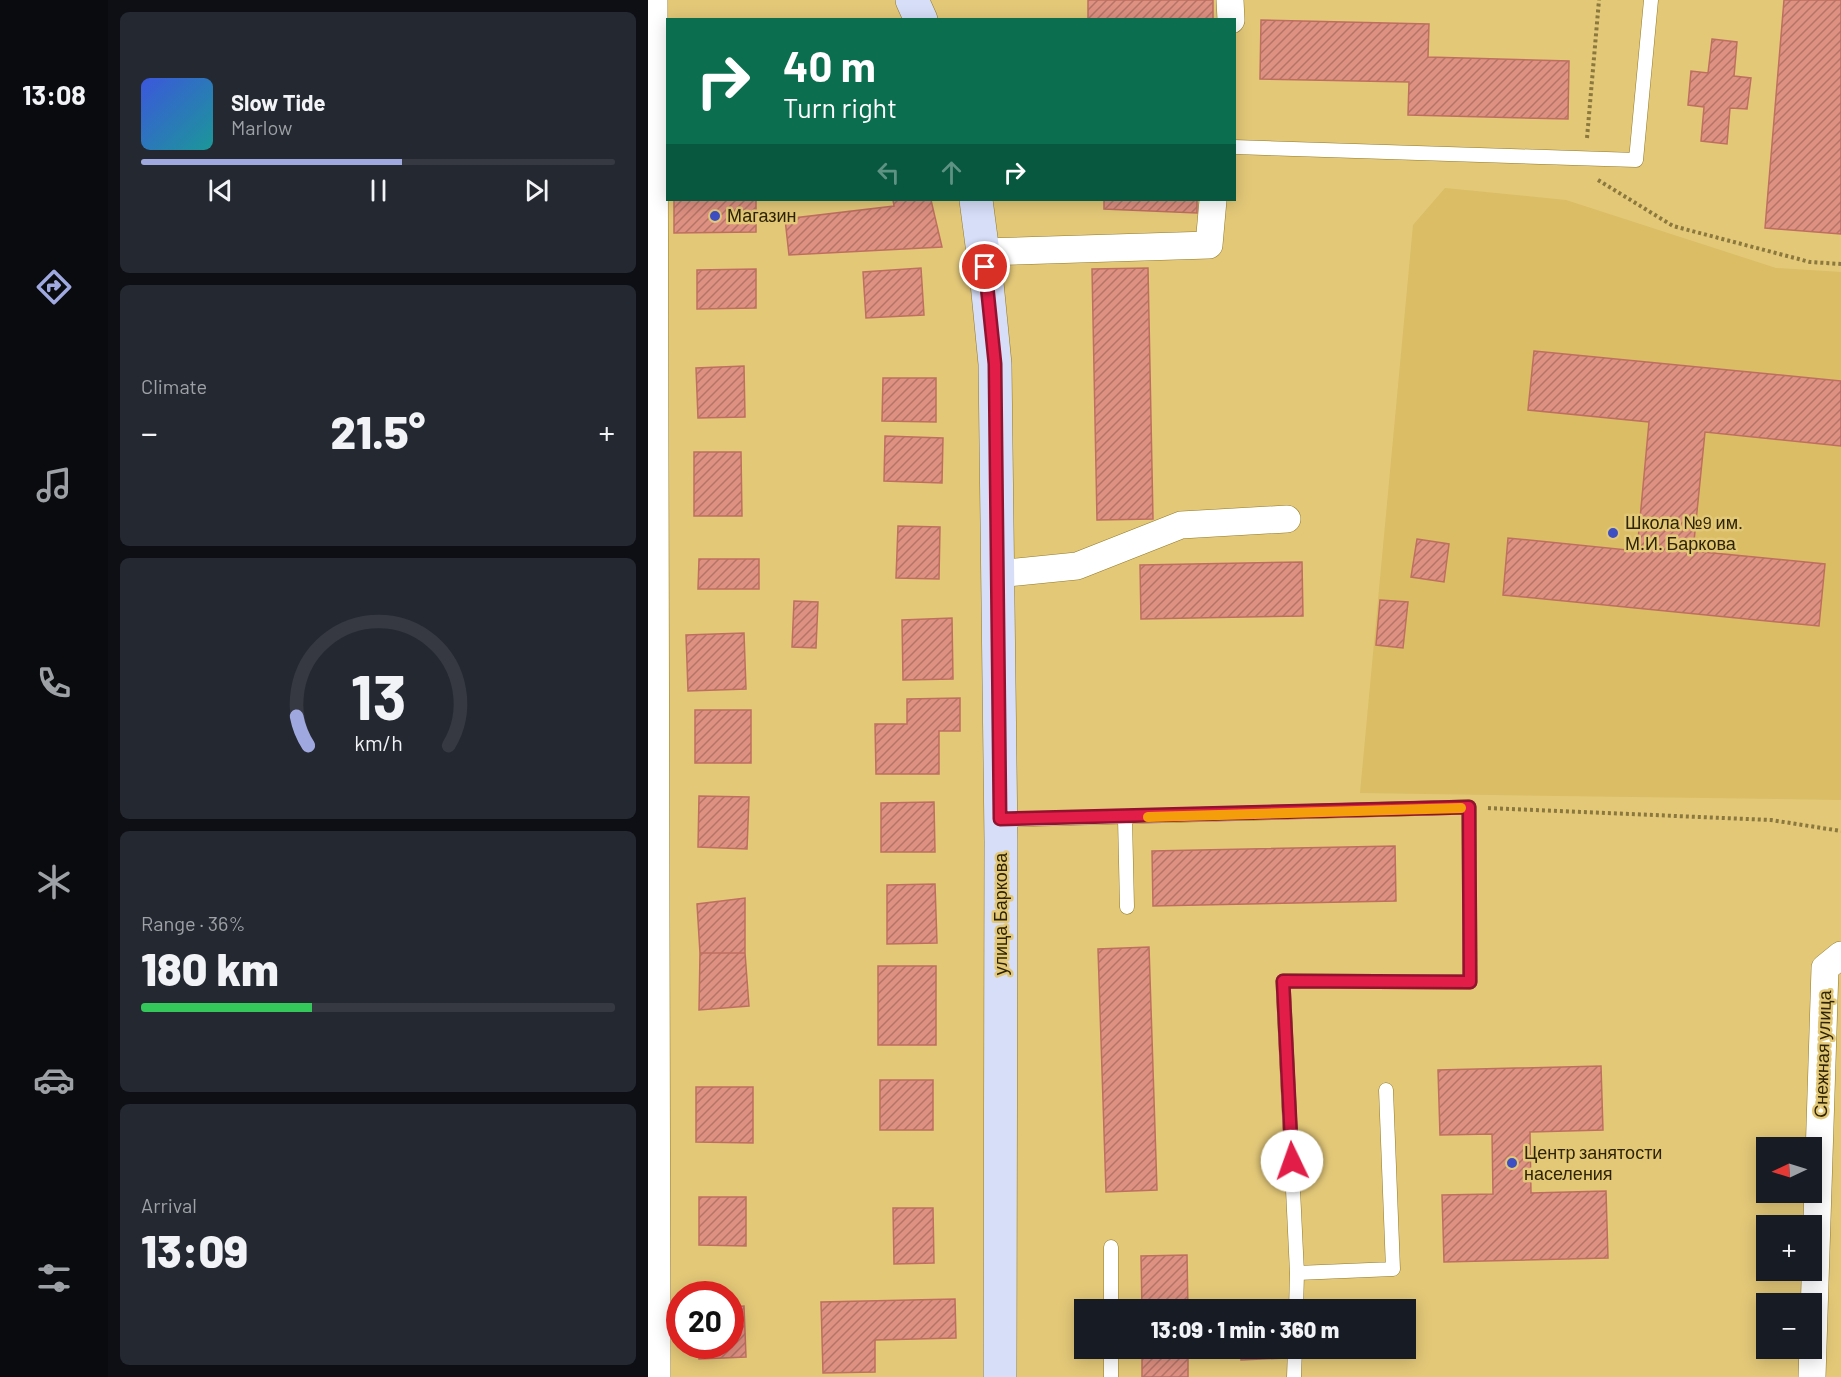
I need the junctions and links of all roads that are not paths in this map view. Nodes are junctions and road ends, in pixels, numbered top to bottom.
1 (654, 0) edge
2 (912, 0) edge
3 (1230, 0) edge
4 (1650, 0) edge
5 (920, 18) edge
6 (1231, 18) edge
7 (1236, 147) edge
8 (976, 201) edge
9 (1213, 201) edge
10 (983, 252) junction
11 (1287, 519) dead end
12 (997, 574) junction
13 (1125, 818) junction
14 (1000, 819) junction
15 (1127, 907) dead end
16 (1841, 955) edge
17 (1386, 1090) dead end
18 (1111, 1247) dead end
19 (1297, 1273) junction
20 (1111, 1299) edge
21 (1296, 1299) edge
22 (1111, 1359) edge
23 (1295, 1359) edge
24 (657, 1377) edge
25 (1000, 1377) edge
26 (1112, 1377) edge
27 (1294, 1377) edge
28 (1812, 1377) edge

1 - 24 street
2 - 5 main road
3 - 6 street
4 - 7 lane
8 - 10 main road, улица Баркова
9 - 10 street
10 - 12 main road, улица Баркова
11 - 12 street
12 - 14 main road, улица Баркова
13 - 14 lane
13 - 15 lane
13 - 19 lane
14 - 25 main road, улица Баркова
16 - 28 street, Снежная улица
17 - 19 lane
18 - 20 lane
19 - 21 lane
22 - 26 lane
23 - 27 lane

